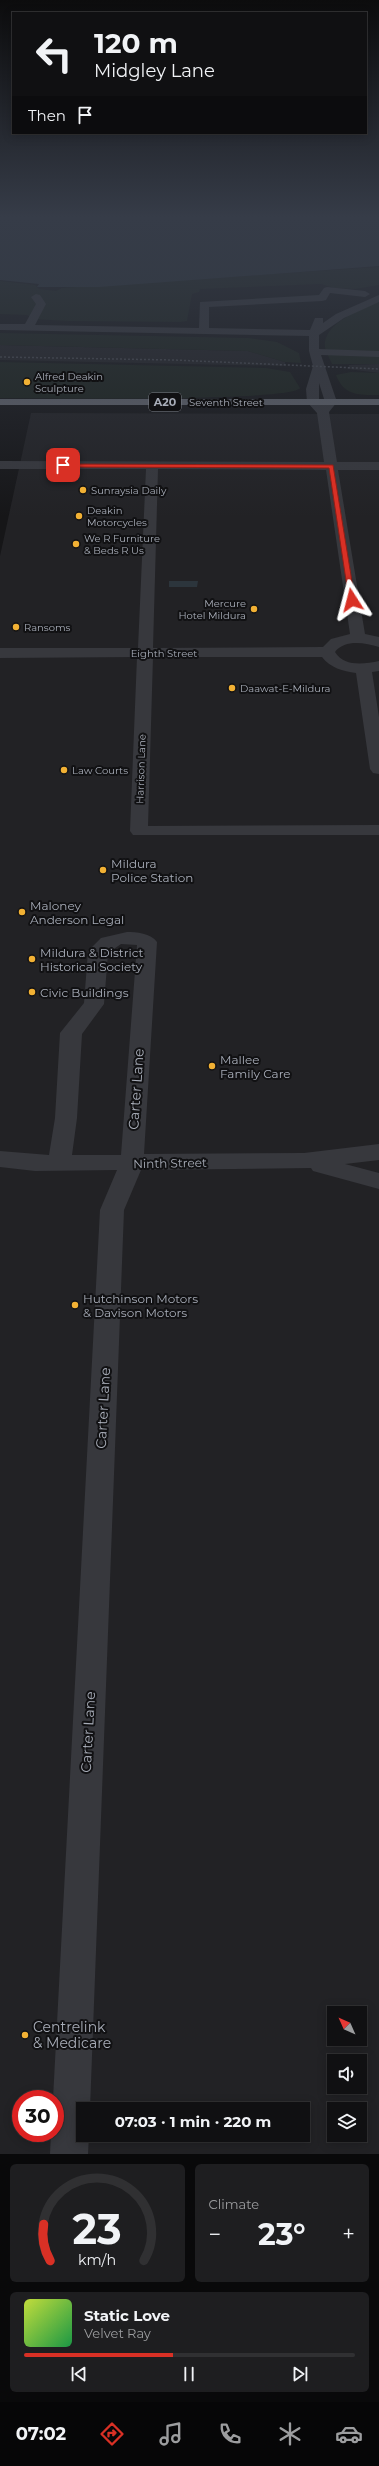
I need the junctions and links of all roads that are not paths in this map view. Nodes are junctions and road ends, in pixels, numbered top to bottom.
1 (35, 316) edge
2 (204, 316) edge
3 (328, 316) edge
4 (0, 322) edge
5 (29, 326) junction
6 (0, 327) edge
7 (203, 330) junction
8 (254, 332) junction
9 (315, 333) junction
10 (315, 350) junction
11 (379, 354) edge
12 (318, 368) junction
13 (0, 402) edge
14 (313, 402) junction
15 (379, 402) edge
16 (327, 407) junction
17 (0, 465) edge
18 (152, 466) junction
19 (331, 466) junction
20 (379, 466) edge
21 (358, 639) junction
22 (379, 642) edge
23 (327, 652) junction
24 (0, 653) edge
25 (145, 654) junction
26 (379, 666) edge
27 (363, 668) junction
28 (379, 769) edge
29 (379, 830) edge
30 (379, 1152) edge
31 (0, 1159) edge
32 (304, 1161) junction
33 (47, 1163) junction
34 (132, 1163) junction
35 (0, 1167) edge
36 (379, 1181) edge
37 (69, 2154) edge

1 - 5 street
2 - 7 street
3 - 9 street
4 - 5 street
5 - 6 street
5 - 7 street
7 - 8 street
8 - 9 street
8 - 10 street
9 - 10 street
10 - 11 street
10 - 12 street
12 - 14 street
12 - 16 street
13 - 14 highway, Seventh Street / A20
14 - 16 street
15 - 16 highway
16 - 19 street
17 - 18 street
18 - 19 street
18 - 25 street, Harrison Lane
19 - 20 street
19 - 21 street
21 - 22 street
21 - 23 street
23 - 25 street, Eighth Street
23 - 27 street
24 - 25 street, Eighth Street
25 - 29 street, Harrison Lane
26 - 27 street
27 - 28 street
30 - 32 street, Ninth Street
31 - 33 street, Ninth Street
32 - 34 street, Ninth Street
32 - 36 street, Ninth Street
33 - 34 street, Ninth Street
33 - 34 street, Carter Lane
33 - 35 street, Ninth Street
34 - 37 street, Carter Lane

